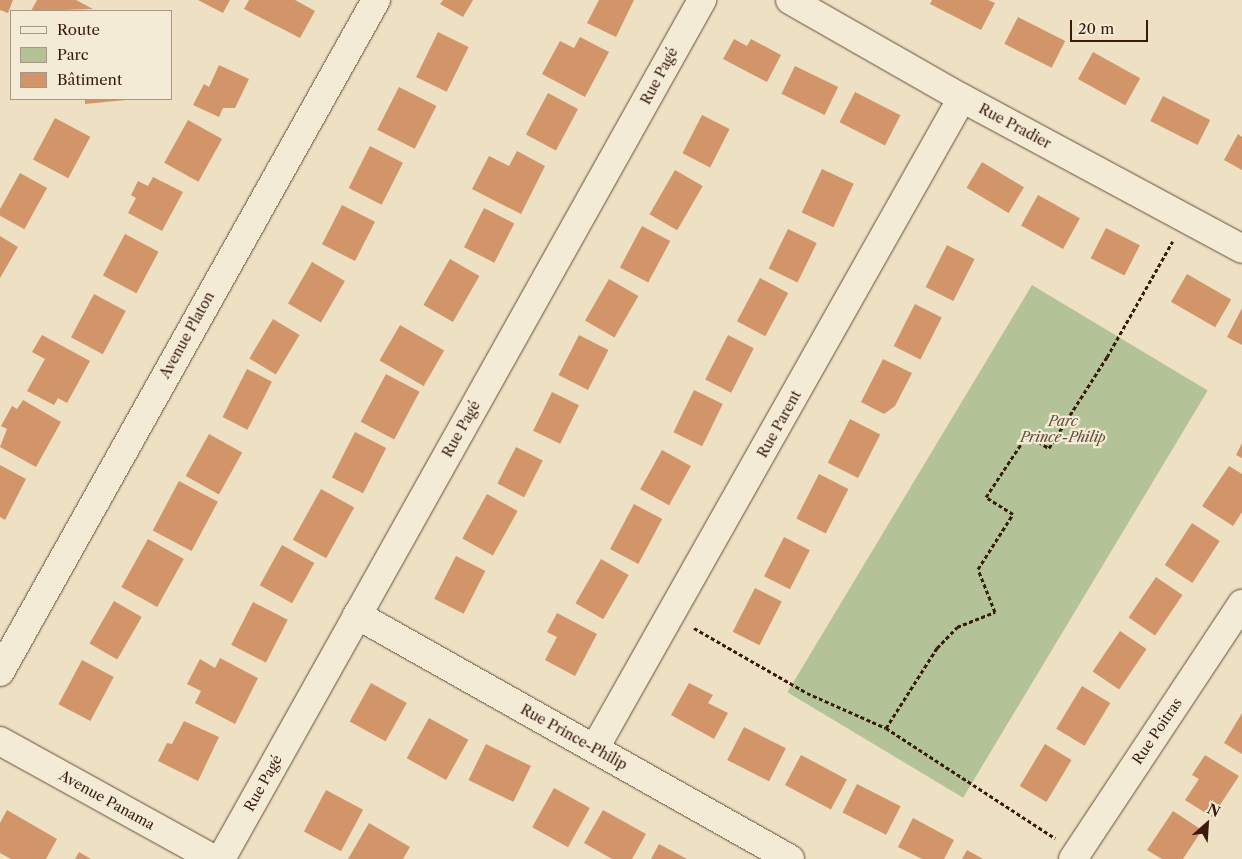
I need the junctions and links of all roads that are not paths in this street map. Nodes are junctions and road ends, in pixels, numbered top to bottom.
1 (376, 0) edge
2 (702, 0) edge
3 (790, 0) edge
4 (962, 98) junction
5 (1242, 249) edge
6 (1242, 604) edge
7 (357, 615) junction
8 (0, 672) edge
9 (0, 741) edge
10 (595, 748) junction
11 (1075, 855) edge
12 (214, 859) edge
13 (221, 859) edge
14 (790, 859) edge

1 - 8 street, Avenue Platon
2 - 7 street, Rue Pagé
3 - 4 street, Rue Pradier
4 - 5 street, Rue Pradier
4 - 10 street, Rue Parent
6 - 11 street, Rue Poitras
7 - 10 street, Rue Prince-Philip
7 - 13 street, Rue Pagé
9 - 12 street, Avenue Panama
10 - 14 street, Rue Prince-Philip

